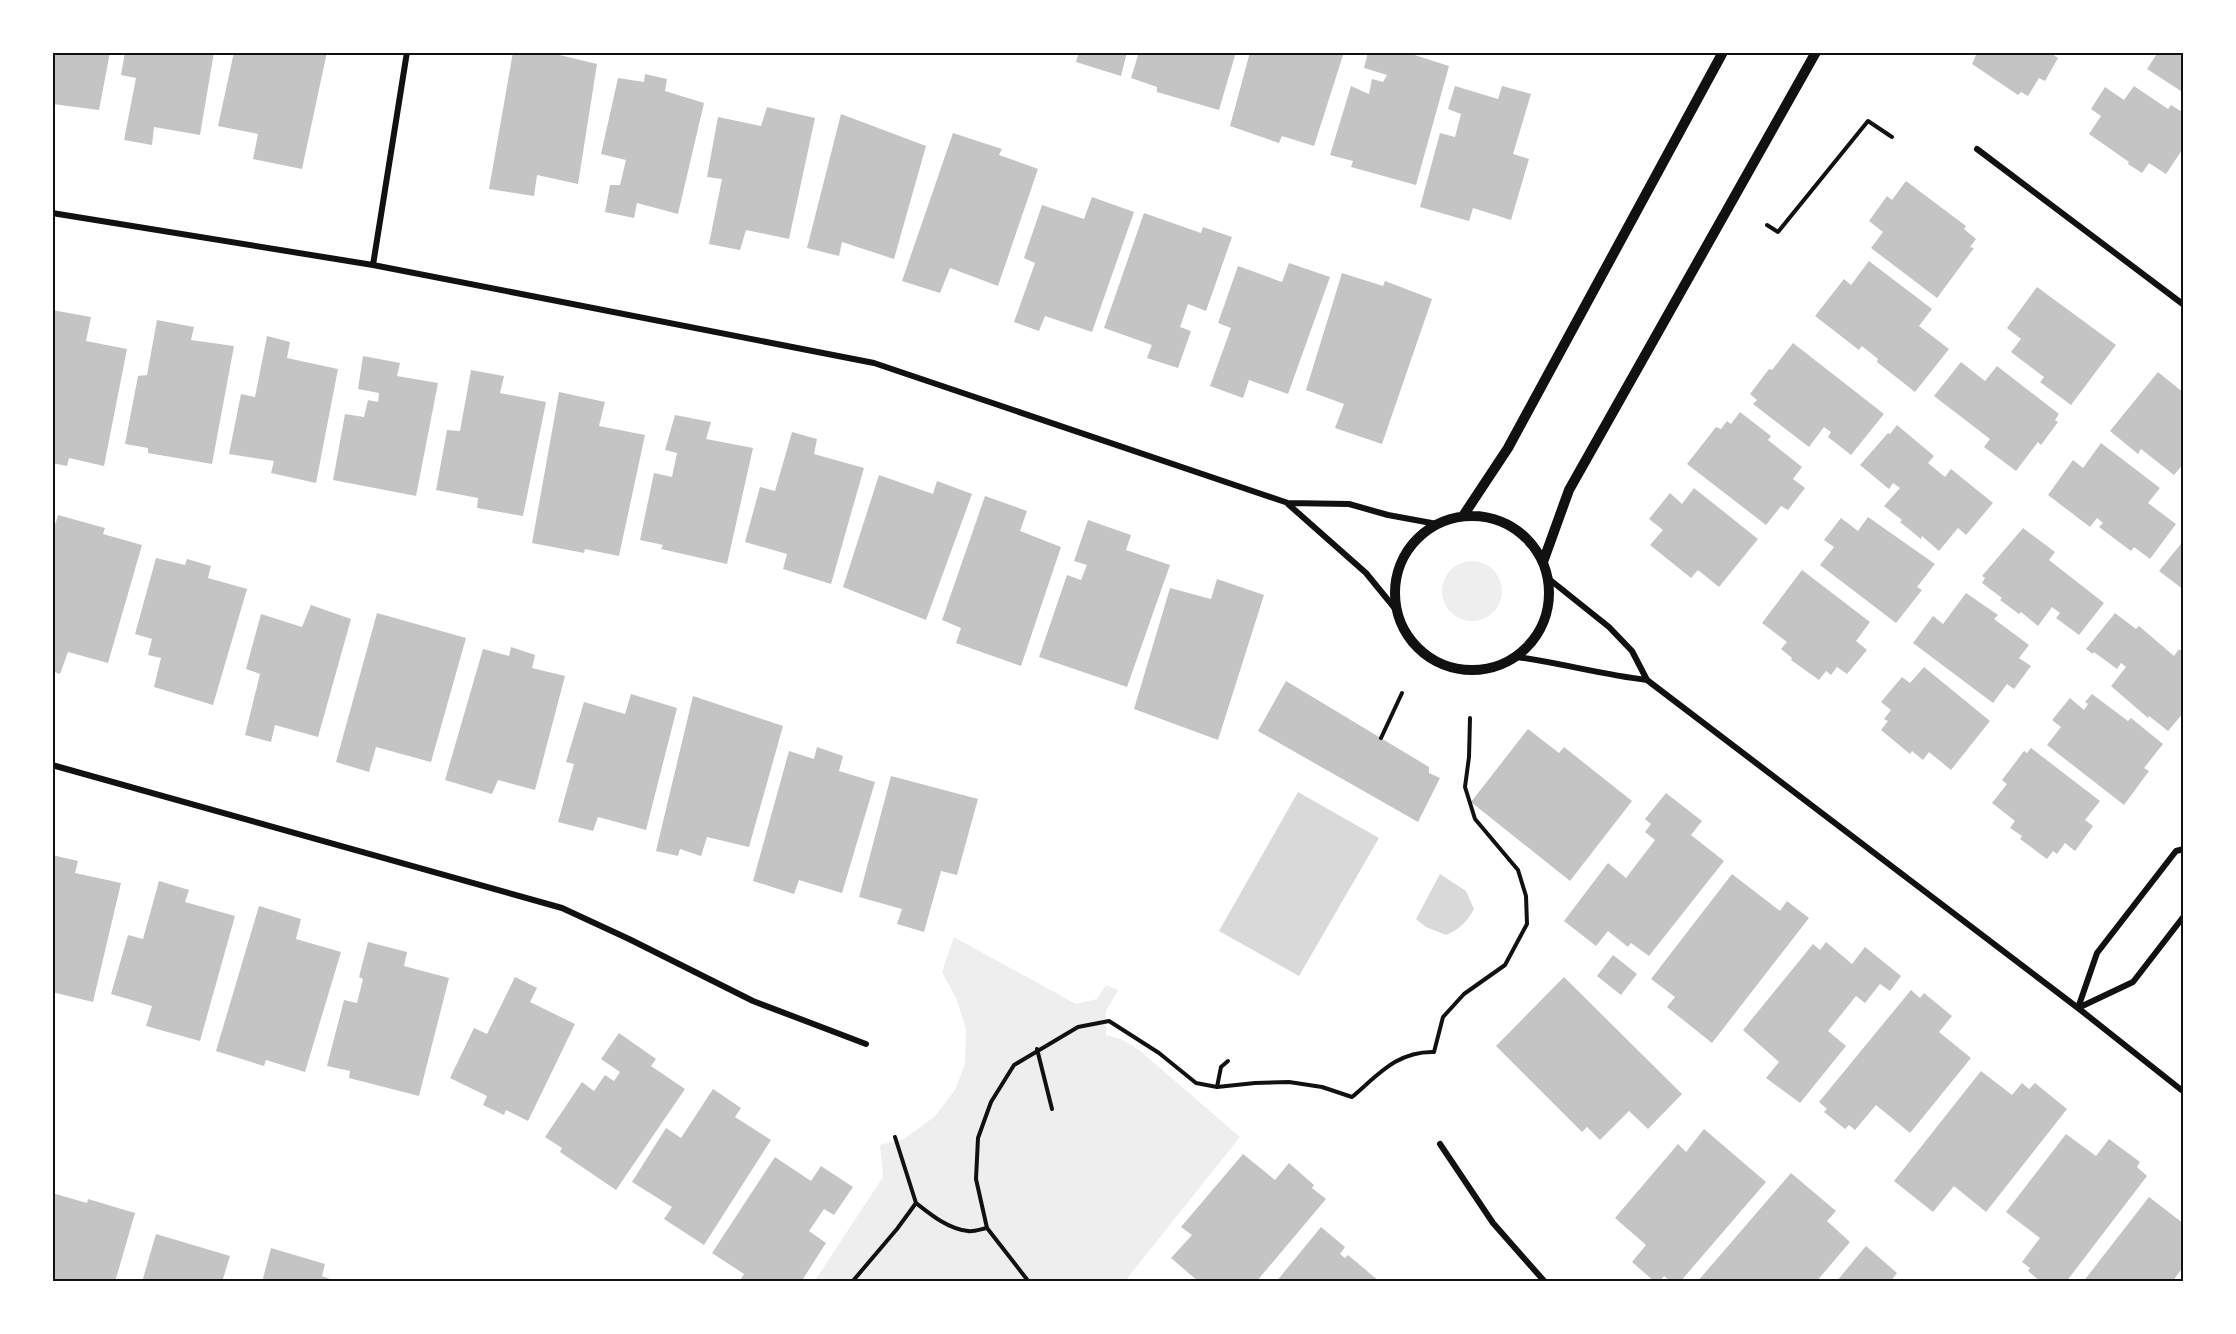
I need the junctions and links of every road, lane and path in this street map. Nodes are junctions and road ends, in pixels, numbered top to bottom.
1 (407, 52) edge
2 (1723, 52) edge
3 (1816, 52) edge
4 (1892, 136) dead end
5 (1977, 149) dead end
6 (52, 213) edge
7 (1767, 225) dead end
8 (373, 265) junction
9 (2184, 305) edge
10 (1288, 503) junction
11 (1463, 516) junction
12 (1437, 524) junction
13 (1543, 562) junction
14 (1549, 579) junction
15 (1396, 611) junction
16 (1517, 657) junction
17 (1647, 680) junction
18 (1402, 693) dead end
19 (1470, 718) dead end
20 (1382, 738) dead end
21 (52, 765) edge
22 (2184, 849) edge
23 (2184, 916) edge
24 (2078, 1008) junction
25 (866, 1044) dead end
26 (1037, 1049) junction
27 (1228, 1061) dead end
28 (1217, 1087) junction
29 (2184, 1092) edge
30 (1052, 1109) dead end
31 (895, 1137) dead end
32 (1440, 1144) dead end
33 (916, 1203) junction
34 (987, 1228) junction
35 (852, 1281) edge
36 (1029, 1281) edge
37 (1545, 1281) edge

1 - 8 street
2 - 11 street
3 - 13 street
4 - 7 path
5 - 9 street
6 - 8 street
8 - 10 street
10 - 12 street
10 - 15 street
11 - 12 street
11 - 13 street
12 - 15 street
13 - 14 street
14 - 16 street
14 - 17 street
15 - 16 street
16 - 17 street
17 - 24 street
18 - 20 path
19 - 28 path
21 - 25 street
22 - 24 street
23 - 24 street
24 - 29 street
26 - 28 path
26 - 30 path
26 - 34 path
27 - 28 path
31 - 33 path
32 - 37 street
33 - 34 path
33 - 35 path
34 - 36 path

